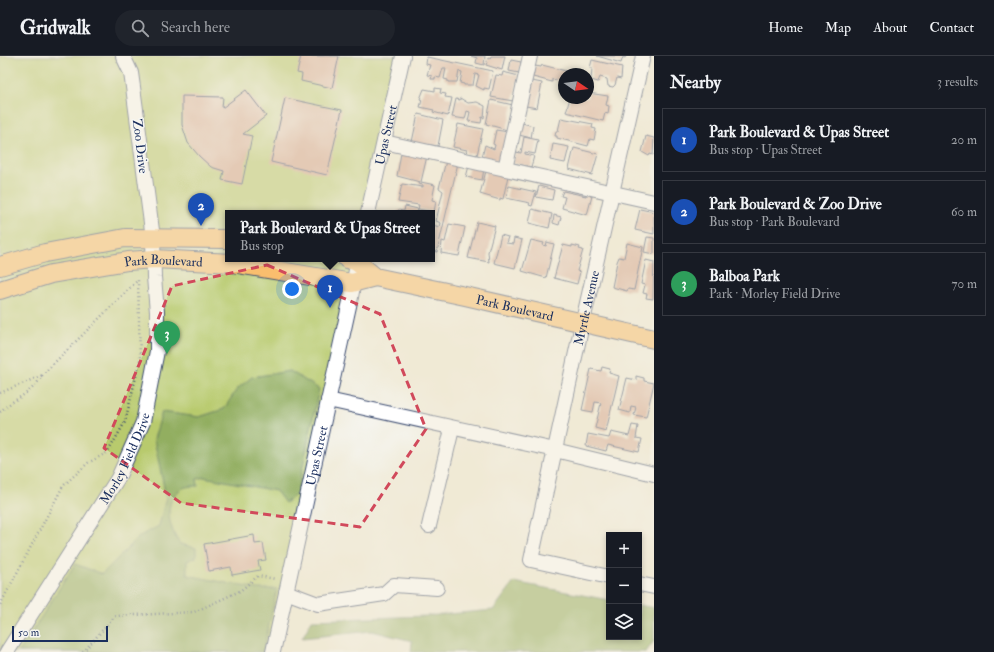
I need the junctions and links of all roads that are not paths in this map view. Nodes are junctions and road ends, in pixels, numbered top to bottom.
1 (123, 56) edge
2 (403, 56) edge
3 (530, 56) edge
4 (644, 56) edge
5 (384, 142) junction
6 (505, 169) junction
7 (613, 193) junction
8 (654, 202) edge
9 (369, 210) edge
10 (153, 238) junction
11 (225, 239) edge
12 (154, 259) junction
13 (354, 262) edge
14 (356, 262) edge
15 (0, 266) edge
16 (375, 277) junction
17 (352, 283) junction
18 (0, 290) edge
19 (583, 322) junction
20 (654, 339) edge
21 (328, 400) junction
22 (452, 429) junction
23 (555, 450) junction
24 (654, 474) edge
25 (430, 526) dead end
26 (606, 576) edge
27 (642, 585) edge
28 (288, 587) junction
29 (654, 587) edge
30 (437, 588) dead end
31 (7, 652) edge
32 (274, 652) edge

1 - 10 street, Zoo Drive
2 - 5 street, Upas Street
3 - 6 street
4 - 7 street, Myrtle Avenue
5 - 6 street
5 - 9 street, Upas Street
6 - 7 street
7 - 8 street
7 - 19 street, Myrtle Avenue
10 - 11 main road, Park Boulevard
10 - 12 street, Morley Field Drive
10 - 15 main road, Park Boulevard
12 - 17 main road, Park Boulevard
12 - 18 main road, Park Boulevard
12 - 31 street, Morley Field Drive
13 - 17 street, Upas Street
14 - 16 main road, Park Boulevard
16 - 17 main road, Park Boulevard
16 - 19 main road, Park Boulevard
17 - 21 street, Upas Street
19 - 20 main road, Park Boulevard
19 - 23 street, Myrtle Avenue
21 - 22 street
21 - 28 street, Upas Street
22 - 23 street
22 - 25 street
23 - 24 street
23 - 26 street, Myrtle Avenue
27 - 29 street
28 - 30 street
28 - 32 street, Upas Street

